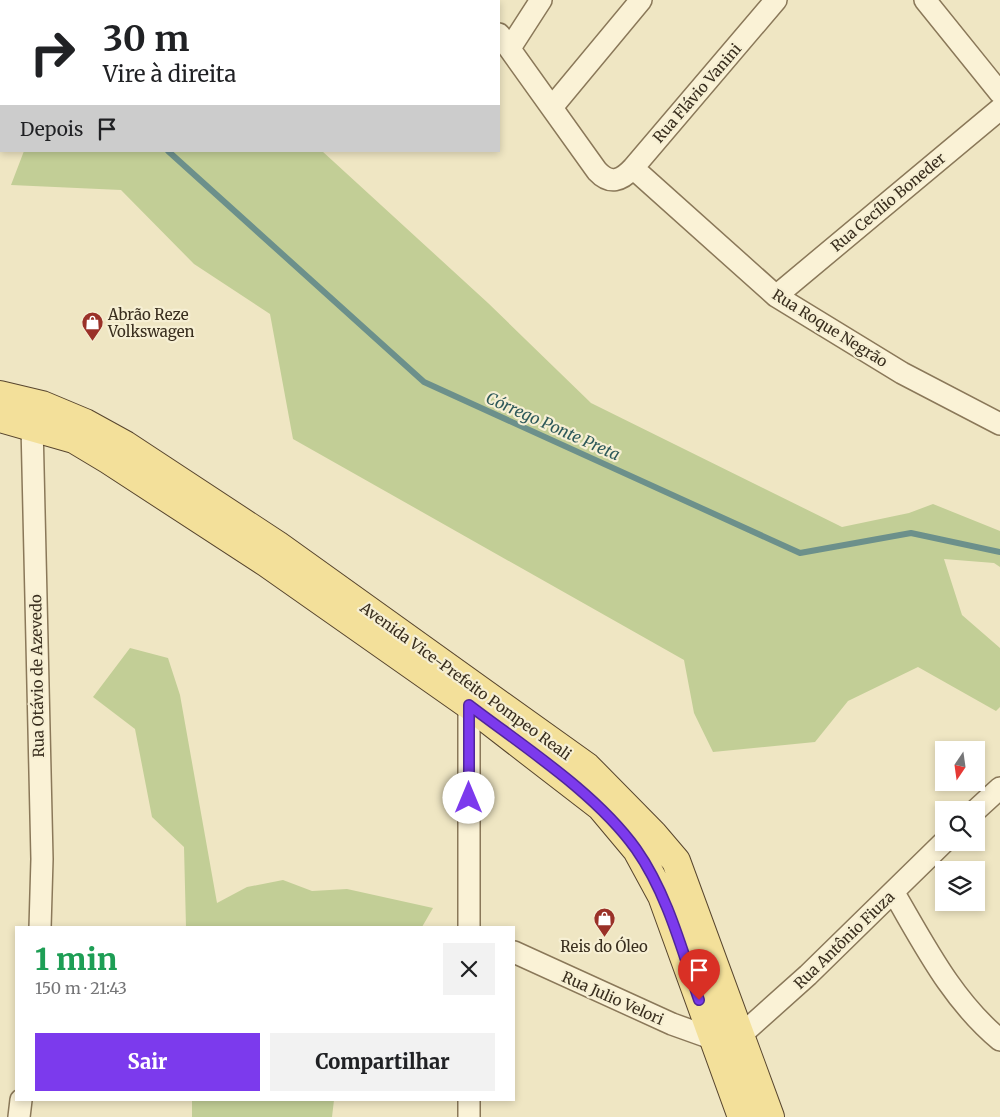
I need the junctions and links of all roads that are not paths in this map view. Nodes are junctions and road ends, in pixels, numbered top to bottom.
1 (541, 0) edge
2 (641, 0) edge
3 (776, 0) edge
4 (925, 0) edge
5 (504, 41) edge
6 (1000, 93) edge
7 (553, 106) junction
8 (1000, 109) edge
9 (632, 168) junction
10 (776, 296) junction
11 (0, 395) edge
12 (0, 418) edge
13 (1000, 424) edge
14 (32, 425) junction
15 (469, 705) junction
16 (1000, 788) edge
17 (985, 802) edge
18 (935, 851) edge
19 (894, 893) junction
20 (40, 926) edge
21 (469, 926) edge
22 (515, 952) edge
23 (741, 1035) junction
24 (714, 1039) junction
25 (1000, 1040) edge
26 (21, 1101) edge
27 (469, 1101) edge
28 (19, 1117) edge
29 (469, 1117) edge
30 (742, 1117) edge
31 (770, 1117) edge

1 - 5 street
2 - 7 street
3 - 9 street, Rua Flávio Vanini
4 - 6 street
5 - 7 street
7 - 9 street, Rua Flávio Vanini
8 - 10 street, Rua Cecílio Boneder
9 - 10 street, Rua Roque Negrão
10 - 13 street, Rua Roque Negrão
11 - 23 main road, Avenida Vice-Prefeito Pompeo Reali
12 - 14 main road, Avenida Vice-Prefeito Pompeo Reali
14 - 15 main road, Avenida Vice-Prefeito Pompeo Reali
14 - 20 street, Rua Otávio de Azevedo
15 - 21 street
15 - 24 main road, Avenida Vice-Prefeito Pompeo Reali
16 - 17 street
18 - 19 street, Rua Antônio Fiuza
19 - 23 street, Rua Antônio Fiuza
19 - 25 street
22 - 24 street, Rua Julio Velori
23 - 31 main road, Avenida Vice-Prefeito Pompeo Reali
24 - 30 main road, Avenida Vice-Prefeito Pompeo Reali
26 - 28 street
27 - 29 street

